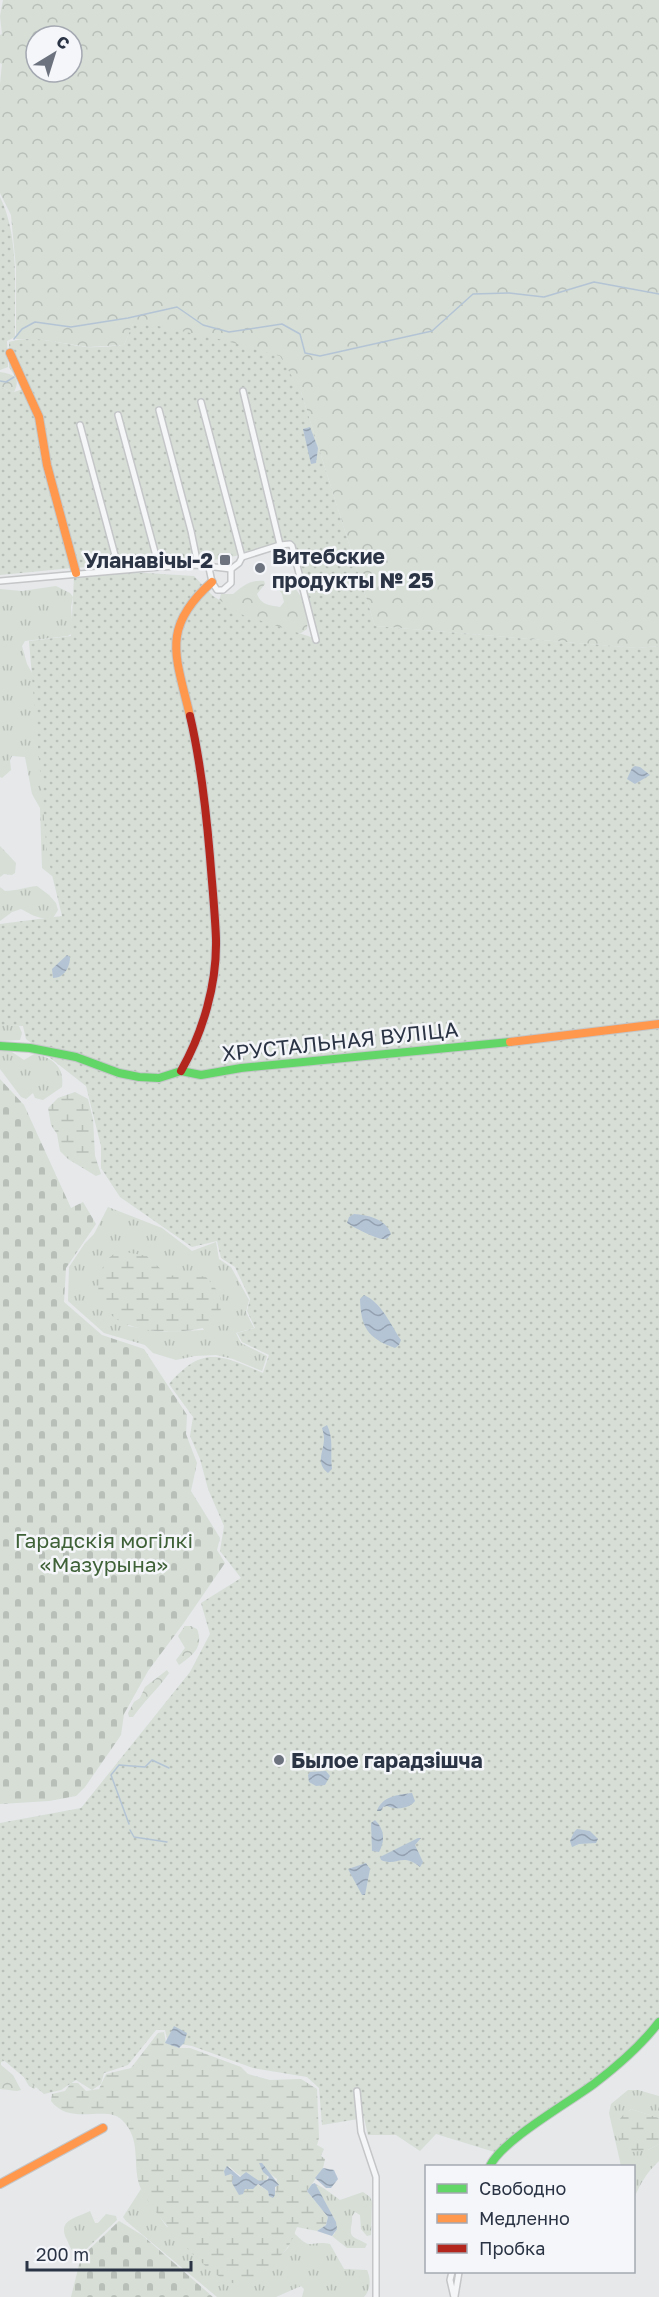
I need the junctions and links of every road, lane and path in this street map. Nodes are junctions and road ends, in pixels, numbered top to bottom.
1 (10, 353) dead end
2 (243, 391) dead end
3 (201, 402) dead end
4 (159, 410) dead end
5 (118, 415) dead end
6 (80, 425) dead end
7 (280, 546) junction
8 (242, 557) junction
9 (198, 566) junction
10 (159, 567) junction
11 (209, 568) junction
12 (231, 569) junction
13 (118, 570) junction
14 (76, 573) junction
15 (0, 581) edge
16 (212, 582) junction
17 (316, 639) dead end
18 (659, 1024) edge
19 (0, 1046) edge
20 (181, 1071) junction
21 (659, 2022) edge
22 (357, 2091) dead end
23 (103, 2128) dead end
24 (490, 2165) edge
25 (0, 2184) edge
26 (452, 2273) edge
27 (459, 2273) edge
28 (376, 2297) edge
29 (454, 2297) edge

1 - 14 street
2 - 7 street
3 - 8 street
4 - 9 street
5 - 10 street
6 - 13 street
7 - 8 street
7 - 17 street
8 - 12 street
9 - 10 street
9 - 11 street
10 - 13 street
11 - 12 street
11 - 16 street
12 - 16 street
13 - 14 street
14 - 15 street
16 - 20 street
18 - 20 street, ХРУСТАЛЬНАЯ ВУЛІЦА
19 - 20 street, ХРУСТАЛЬНАЯ ВУЛІЦА
21 - 24 street
22 - 28 street
23 - 25 street
26 - 29 street
27 - 29 street

